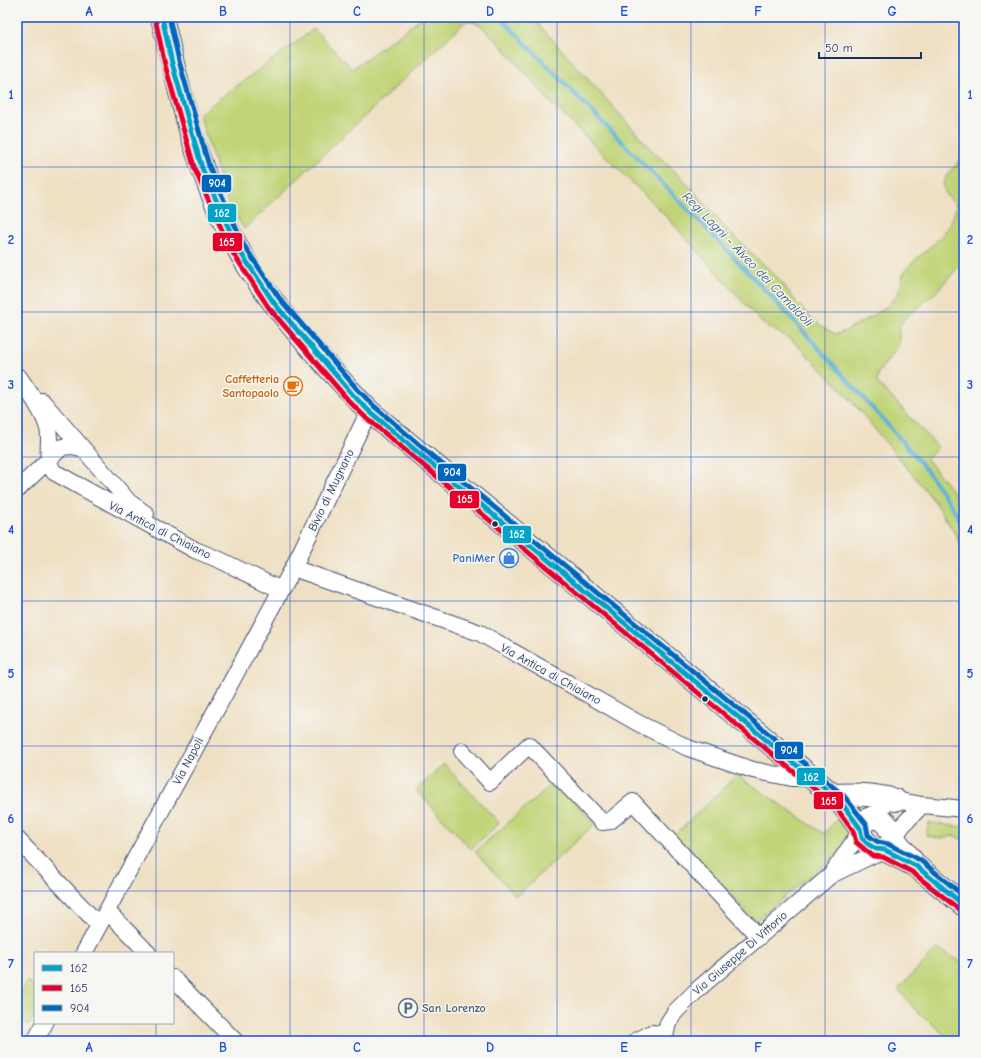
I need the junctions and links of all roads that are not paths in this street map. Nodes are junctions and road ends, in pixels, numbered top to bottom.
1 (162, 17) edge
2 (18, 376) edge
3 (369, 411) junction
4 (81, 448) junction
5 (48, 460) junction
6 (116, 487) junction
7 (17, 490) edge
8 (100, 499) junction
9 (220, 560) junction
10 (293, 568) junction
11 (281, 590) junction
12 (462, 751) dead end
13 (806, 774) junction
14 (836, 798) junction
15 (895, 800) junction
16 (922, 805) junction
17 (964, 809) edge
18 (866, 824) junction
19 (17, 839) edge
20 (887, 846) junction
21 (831, 875) junction
22 (964, 905) edge
23 (107, 911) junction
24 (99, 925) junction
25 (758, 937) junction
26 (85, 952) edge
27 (147, 952) edge
28 (174, 979) edge
29 (44, 1024) edge
30 (662, 1039) edge
31 (35, 1041) edge
32 (235, 1041) edge
33 (636, 1041) edge

1 - 3 main road
2 - 4 street, Via Antica di Chiaiano
2 - 5 street, Via Antica di Chiaiano
3 - 10 street, Bivio di Mugnano
3 - 13 main road
4 - 5 street
4 - 6 street, Via Antica di Chiaiano
5 - 7 street
5 - 8 street, Via Antica di Chiaiano
6 - 8 street, Via Antica di Chiaiano
6 - 9 street, Via Antica di Chiaiano
8 - 9 street, Via Antica di Chiaiano
9 - 11 street, Via Antica di Chiaiano
10 - 11 street, Via Napoli
10 - 13 street, Via Antica di Chiaiano
11 - 23 street, Via Napoli
12 - 25 street
13 - 14 main road
14 - 15 main road
14 - 18 main road
15 - 16 street
15 - 18 street, Via Giuseppe Di Vittorio
16 - 17 street
16 - 20 street
18 - 20 main road
18 - 21 street, Via Giuseppe Di Vittorio
19 - 24 street
20 - 21 street, Via Giuseppe Di Vittorio
20 - 22 main road
21 - 25 street, Via Giuseppe Di Vittorio
23 - 24 street, Via Napoli
23 - 27 street
24 - 26 street, Via Napoli
25 - 30 street, Via Giuseppe Di Vittorio
28 - 32 street
29 - 31 street
30 - 33 street

